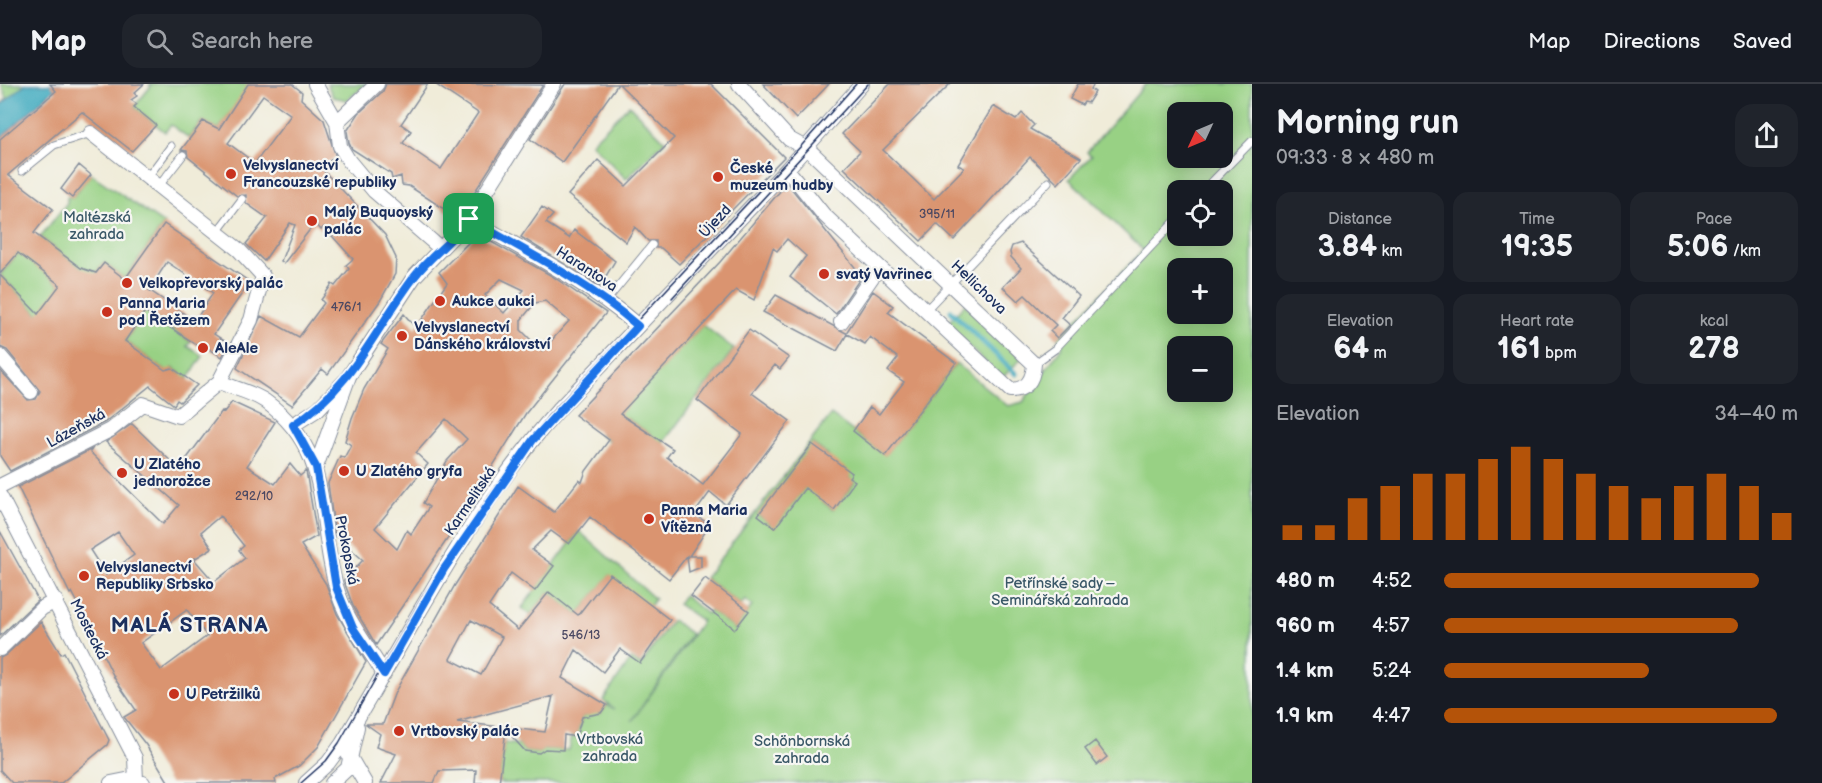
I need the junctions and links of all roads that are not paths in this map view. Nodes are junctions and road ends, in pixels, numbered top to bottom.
1 (315, 84) edge
2 (376, 84) edge
3 (554, 84) edge
4 (739, 84) edge
5 (862, 84) edge
6 (337, 122) junction
7 (91, 133) joint
8 (1252, 141) edge
9 (171, 146) dead end
10 (806, 147) junction
11 (183, 155) dead end
12 (788, 169) junction
13 (22, 171) dead end
14 (1214, 180) edge
15 (153, 182) junction
16 (1048, 182) dead end
17 (242, 200) dead end
18 (472, 214) junction
19 (1167, 230) edge
20 (217, 232) junction
21 (652, 245) dead end
22 (440, 248) junction
23 (879, 267) junction
24 (951, 283) junction
25 (607, 300) junction
26 (925, 310) junction
27 (841, 322) dead end
28 (638, 326) junction
29 (0, 356) edge
30 (1034, 364) junction
31 (349, 376) junction
32 (219, 382) junction
33 (31, 392) dead end
34 (293, 425) junction
35 (316, 467) junction
36 (0, 486) edge
37 (0, 496) edge
38 (56, 601) junction
39 (0, 649) edge
40 (384, 674) junction
41 (359, 716) junction
42 (342, 744) junction
43 (351, 759) junction
44 (140, 781) edge
45 (111, 783) edge
46 (306, 783) edge
47 (332, 783) edge
48 (365, 783) edge

1 - 6 street
2 - 6 street
3 - 18 street
4 - 10 street, Hellichova
5 - 10 street, Újezd
6 - 22 street
7 - 13 lane
7 - 15 street
8 - 14 lane
9 - 15 lane
10 - 12 street, Újezd
10 - 24 street, Hellichova
11 - 15 lane
12 - 23 street
12 - 28 street, Újezd
15 - 20 street
16 - 24 lane
17 - 20 lane
18 - 22 street
18 - 25 street, Harantova
19 - 30 lane
20 - 32 street, Lázeňská
21 - 25 lane
22 - 31 street
23 - 26 street
23 - 27 street
24 - 26 lane
24 - 30 street, Hellichova
25 - 28 street, Harantova
26 - 30 street
28 - 40 street, Karmelitská
29 - 33 street
31 - 34 street
31 - 35 street
32 - 34 street
32 - 36 street, Lázeňská
34 - 35 street
35 - 40 street, Prokopská
37 - 38 street, Mostecká
38 - 39 street
38 - 44 street, Mostecká
40 - 41 street, Karmelitská
41 - 42 street, Karmelitská
41 - 43 street, Karmelitská
42 - 43 street
42 - 46 street, Karmelitská
43 - 47 street, Karmelitská
43 - 48 street
44 - 45 street

